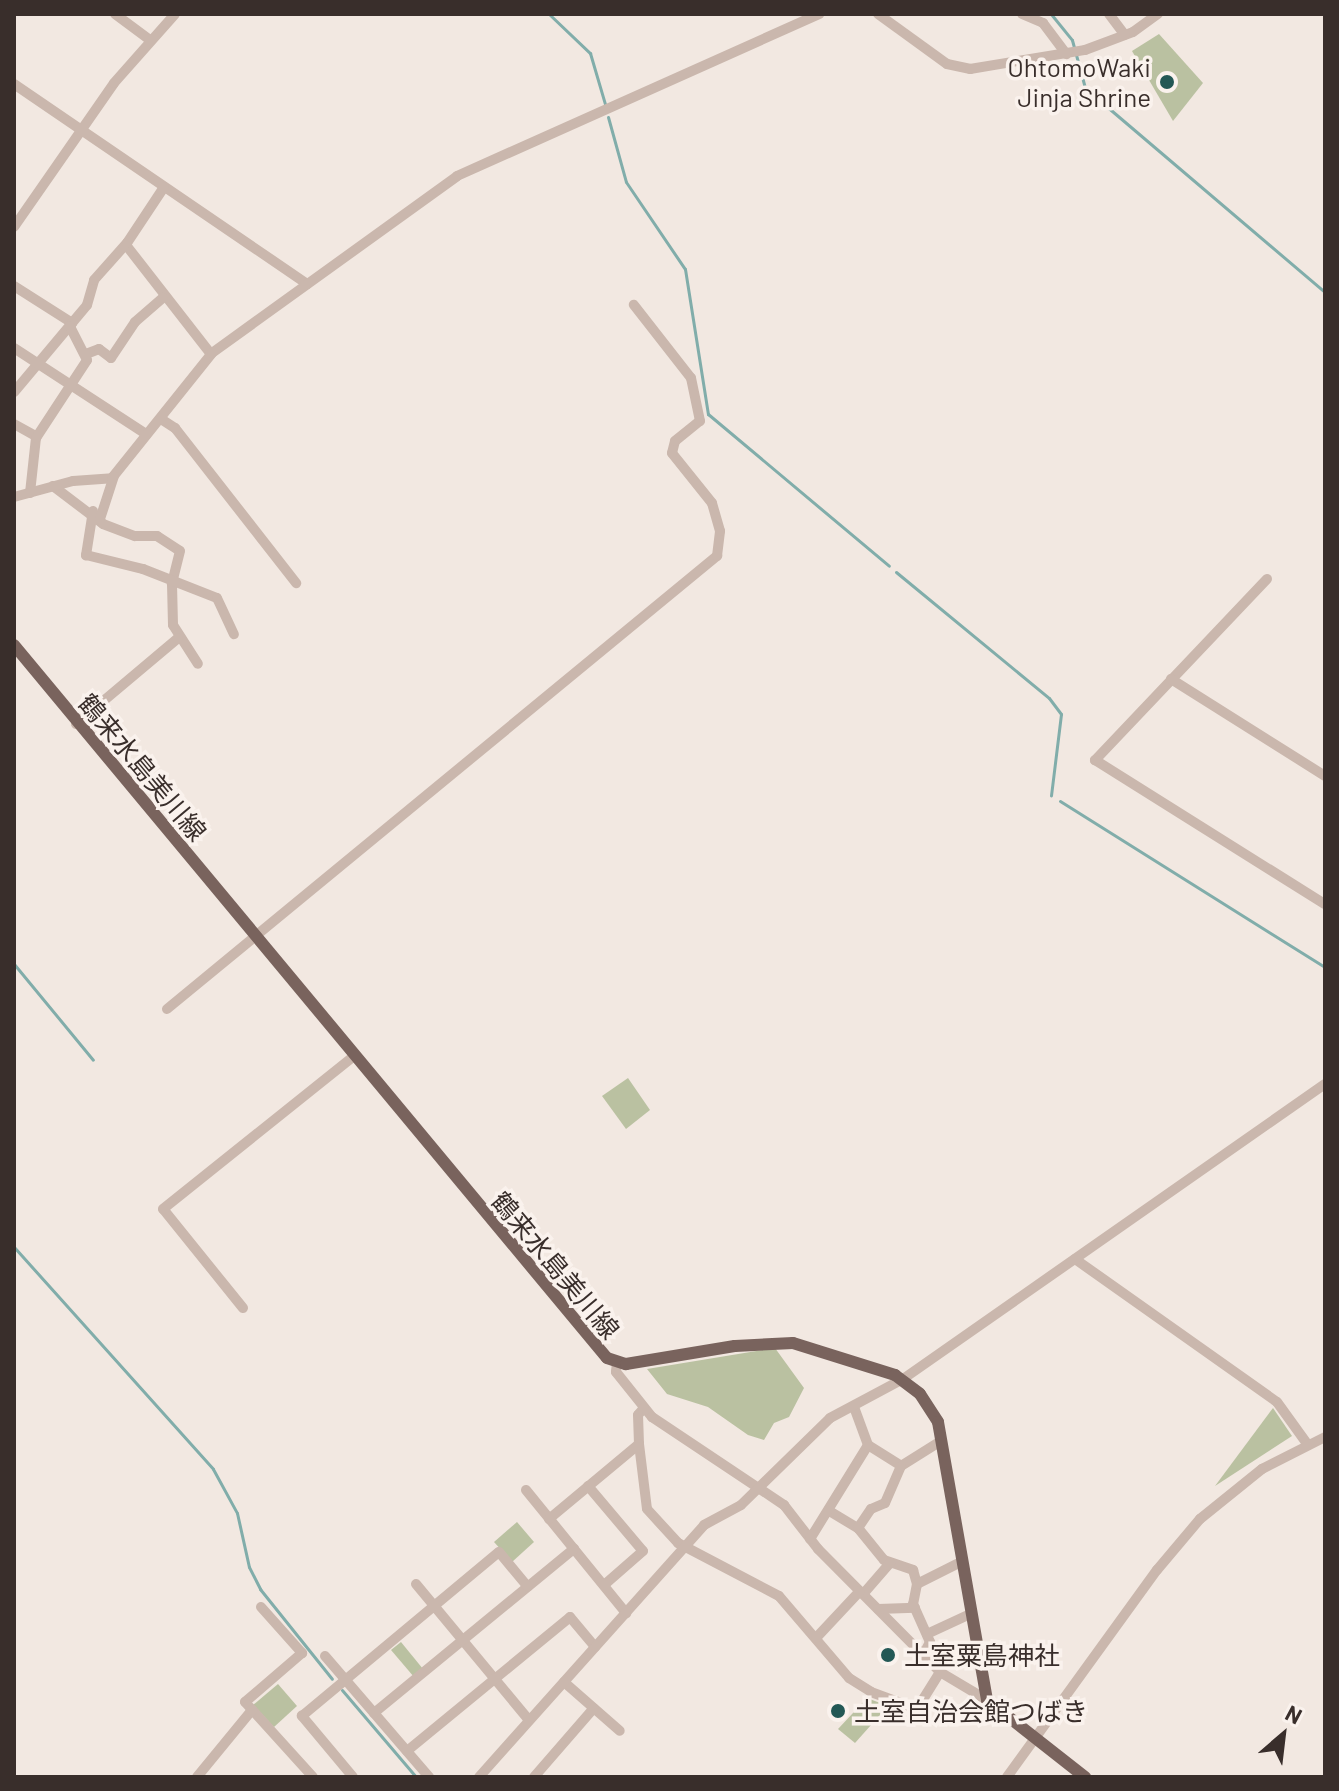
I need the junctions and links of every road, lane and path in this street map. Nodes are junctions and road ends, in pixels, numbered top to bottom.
1 (115, 14) edge
2 (175, 14) edge
3 (819, 14) edge
4 (878, 14) edge
5 (1022, 14) edge
6 (1109, 14) edge
7 (1158, 14) edge
8 (1125, 35) junction
9 (150, 40) junction
10 (1066, 54) junction
11 (14, 84) edge
12 (81, 128) junction
13 (164, 187) junction
14 (14, 227) edge
15 (126, 245) junction
16 (307, 284) junction
17 (14, 286) edge
18 (163, 298) junction
19 (634, 305) dead end
20 (71, 325) junction
21 (14, 348) edge
22 (86, 354) junction
23 (211, 354) junction
24 (36, 364) junction
25 (71, 386) junction
26 (14, 392) edge
27 (161, 419) junction
28 (14, 424) edge
29 (146, 434) junction
30 (37, 437) junction
31 (115, 474) junction
32 (53, 486) junction
33 (30, 493) junction
34 (14, 497) edge
35 (97, 515) junction
36 (173, 579) junction
37 (1267, 579) dead end
38 (296, 583) dead end
39 (234, 634) dead end
40 (178, 638) junction
41 (14, 645) edge
42 (198, 664) dead end
43 (1171, 679) junction
44 (76, 724) junction
45 (1325, 776) edge
46 (1325, 904) edge
47 (256, 937) junction
48 (167, 1009) dead end
49 (354, 1056) junction
50 (1325, 1084) edge
51 (1075, 1259) junction
52 (243, 1308) dead end
53 (617, 1362) junction
54 (903, 1379) junction
55 (854, 1407) junction
56 (644, 1408) junction
57 (1325, 1437) edge
58 (941, 1441) junction
59 (639, 1444) junction
60 (868, 1445) junction
61 (1308, 1445) junction
62 (901, 1466) junction
63 (588, 1486) junction
64 (760, 1488) junction
65 (526, 1490) dead end
66 (831, 1512) junction
67 (549, 1519) junction
68 (858, 1528) junction
69 (810, 1539) junction
70 (685, 1546) junction
71 (574, 1549) junction
72 (961, 1562) junction
73 (890, 1563) junction
74 (416, 1584) dead end
75 (917, 1584) junction
76 (604, 1585) junction
77 (528, 1587) junction
78 (862, 1592) junction
79 (434, 1604) junction
80 (261, 1607) dead end
81 (915, 1608) junction
82 (878, 1609) junction
83 (626, 1613) junction
84 (970, 1614) junction
85 (926, 1632) junction
86 (816, 1638) junction
87 (462, 1641) junction
88 (910, 1642) junction
89 (595, 1647) junction
90 (923, 1655) junction
91 (325, 1656) dead end
92 (940, 1672) junction
93 (344, 1678) junction
94 (494, 1679) junction
95 (564, 1682) junction
96 (987, 1700) junction
97 (594, 1708) junction
98 (252, 1710) junction
99 (374, 1713) junction
100 (529, 1720) junction
101 (620, 1731) dead end
102 (1033, 1740) junction
103 (407, 1751) junction
104 (197, 1777) edge
105 (313, 1777) edge
106 (353, 1777) edge
107 (429, 1777) edge
108 (479, 1777) edge
109 (534, 1777) edge
110 (1007, 1777) edge
111 (1085, 1777) edge

1 - 9 street
2 - 9 street
3 - 16 street
4 - 10 street
5 - 10 street
6 - 8 street
7 - 8 street
8 - 10 street
9 - 12 street
11 - 12 street
12 - 13 street
12 - 14 street
13 - 15 street
13 - 16 street
15 - 18 street
15 - 20 street
16 - 23 street
17 - 20 street
18 - 22 street
18 - 23 street
19 - 47 street
20 - 22 street
20 - 24 street
21 - 24 street
22 - 25 street
23 - 27 street
24 - 25 street
24 - 26 street
25 - 29 street
25 - 30 street
27 - 29 street
27 - 38 street
28 - 30 street
29 - 31 street
30 - 33 street
31 - 32 street
31 - 35 street
32 - 33 street
32 - 35 street
33 - 34 street
35 - 36 street
35 - 36 street
36 - 39 street
36 - 40 street
37 - 43 street
40 - 42 street
40 - 44 street
41 - 44 main road, 鶴来水島美川線
43 - 45 street
43 - 46 street
44 - 47 main road, 鶴来水島美川線
47 - 48 street
47 - 49 main road, 鶴来水島美川線
49 - 52 street
49 - 53 main road, 鶴来水島美川線
50 - 51 street
51 - 54 street
51 - 61 street
53 - 54 main road, 鶴来水島美川線
53 - 56 street
54 - 55 street
54 - 58 main road
55 - 60 street
55 - 64 street
56 - 59 street
56 - 64 street
57 - 61 street
58 - 62 street
58 - 72 main road
59 - 63 street
59 - 70 street
60 - 62 street
60 - 66 street
61 - 102 street
62 - 68 street
63 - 67 street
63 - 76 street
64 - 69 street
64 - 70 street
65 - 67 street
66 - 68 street
66 - 69 street
67 - 71 street
68 - 73 street
69 - 78 street
70 - 83 street
70 - 86 street
71 - 76 street
71 - 77 street
72 - 75 street
72 - 84 main road
73 - 75 street
73 - 78 street
74 - 79 street
75 - 81 street
76 - 83 street
77 - 79 street
77 - 87 street
78 - 82 street
78 - 86 street
79 - 87 street
79 - 93 street
80 - 98 street
81 - 82 street
81 - 85 street
82 - 88 street
83 - 89 street
84 - 85 street
84 - 96 main road
85 - 88 street
85 - 90 street
86 - 92 street
87 - 94 street
87 - 99 street
88 - 90 street
89 - 94 street
89 - 95 street
90 - 92 street
91 - 93 street
92 - 96 street
93 - 99 street
93 - 106 street
94 - 100 street
94 - 103 street
95 - 97 street
95 - 100 street
96 - 102 main road
97 - 101 street
97 - 109 street
98 - 104 street
98 - 105 street
99 - 103 street
100 - 108 street
102 - 110 street
102 - 111 main road
103 - 107 street

